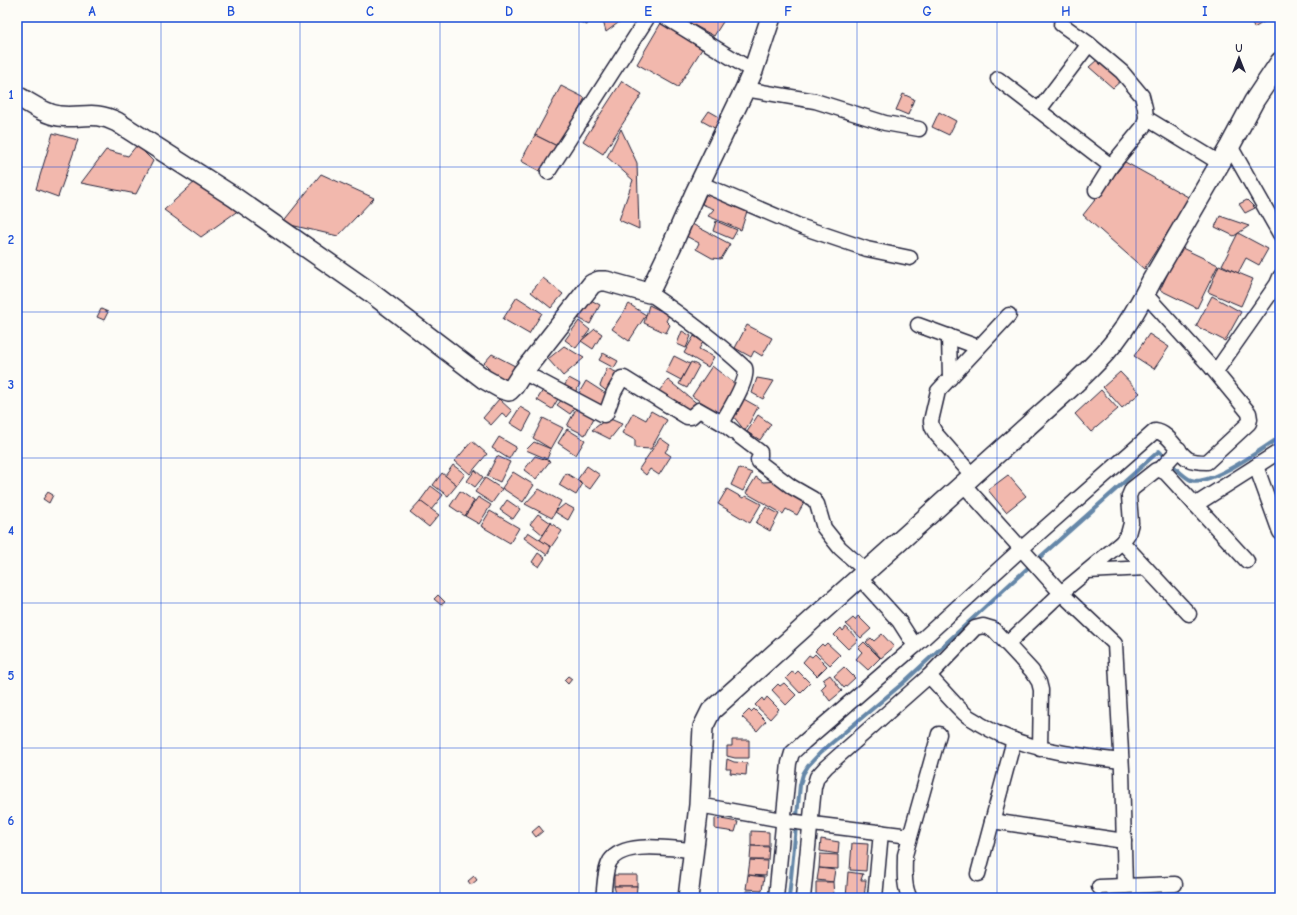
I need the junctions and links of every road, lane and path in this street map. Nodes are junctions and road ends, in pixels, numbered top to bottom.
1 (648, 17) edge
2 (665, 17) edge
3 (771, 17) edge
4 (1061, 24) dead end
5 (1089, 44) junction
6 (1280, 62) edge
7 (753, 71) junction
8 (998, 79) dead end
9 (745, 89) junction
10 (17, 96) edge
11 (1039, 110) junction
12 (1146, 118) junction
13 (919, 129) dead end
14 (1230, 146) junction
15 (1220, 163) junction
16 (1111, 166) junction
17 (548, 172) dead end
18 (699, 183) junction
19 (1096, 190) dead end
20 (1280, 234) edge
21 (910, 258) dead end
22 (1280, 277) edge
23 (649, 294) junction
24 (1145, 294) junction
25 (1009, 315) dead end
26 (918, 325) dead end
27 (949, 336) junction
28 (978, 347) junction
29 (1212, 368) junction
30 (523, 372) junction
31 (950, 378) junction
32 (722, 423) junction
33 (1177, 451) junction
34 (1280, 451) edge
35 (1256, 466) junction
36 (1162, 467) junction
37 (967, 479) junction
38 (1195, 505) junction
39 (1280, 532) edge
40 (1122, 542) junction
41 (1025, 553) junction
42 (1247, 561) dead end
43 (1146, 568) junction
44 (1088, 571) junction
45 (862, 574) junction
46 (1061, 593) junction
47 (1189, 614) dead end
48 (1007, 644) junction
49 (915, 646) junction
50 (929, 676) junction
51 (939, 734) dead end
52 (1014, 740) junction
53 (1040, 748) junction
54 (1121, 761) junction
55 (700, 805) junction
56 (786, 821) junction
57 (992, 821) junction
58 (807, 823) junction
59 (881, 832) junction
60 (910, 836) junction
61 (1124, 841) junction
62 (694, 850) junction
63 (978, 874) dead end
64 (1175, 884) dead end
65 (1124, 886) junction
66 (1099, 887) dead end
67 (603, 898) edge
68 (688, 898) edge
69 (776, 898) edge
70 (803, 898) edge
71 (875, 898) edge
72 (910, 898) edge

1 - 17 street
2 - 7 street
3 - 7 street
4 - 5 street
5 - 11 street
5 - 12 street
6 - 14 street
7 - 9 street
8 - 11 street
9 - 13 street
9 - 18 street
10 - 30 street
11 - 16 street
12 - 15 street
12 - 16 street
14 - 15 street
14 - 20 street
15 - 24 street
16 - 19 street
18 - 21 street
18 - 23 street
22 - 29 street
23 - 30 street
23 - 32 street
24 - 29 street
24 - 37 street
25 - 28 street
26 - 27 street
27 - 28 street
27 - 31 street
28 - 31 street
29 - 33 street
30 - 32 street
31 - 37 street
32 - 45 street
33 - 36 street
33 - 41 street
34 - 35 street
35 - 38 street
35 - 39 street
36 - 38 street
36 - 40 street
37 - 41 street
37 - 45 street
38 - 42 street
40 - 43 street
40 - 44 street
41 - 46 street
41 - 49 street
43 - 44 street
43 - 47 street
44 - 46 street
45 - 49 street
45 - 55 street
46 - 48 street
46 - 54 street
48 - 50 street
48 - 53 street
49 - 56 street
50 - 52 street
50 - 58 street
51 - 60 street
52 - 53 street
52 - 57 street
53 - 54 street
54 - 61 street
55 - 56 street
55 - 62 street
56 - 58 street
56 - 69 street
57 - 61 street
57 - 63 street
58 - 59 street
58 - 70 street
59 - 60 street
59 - 71 street
60 - 72 street
61 - 65 street
62 - 67 street
62 - 68 street
64 - 65 street
65 - 66 street

